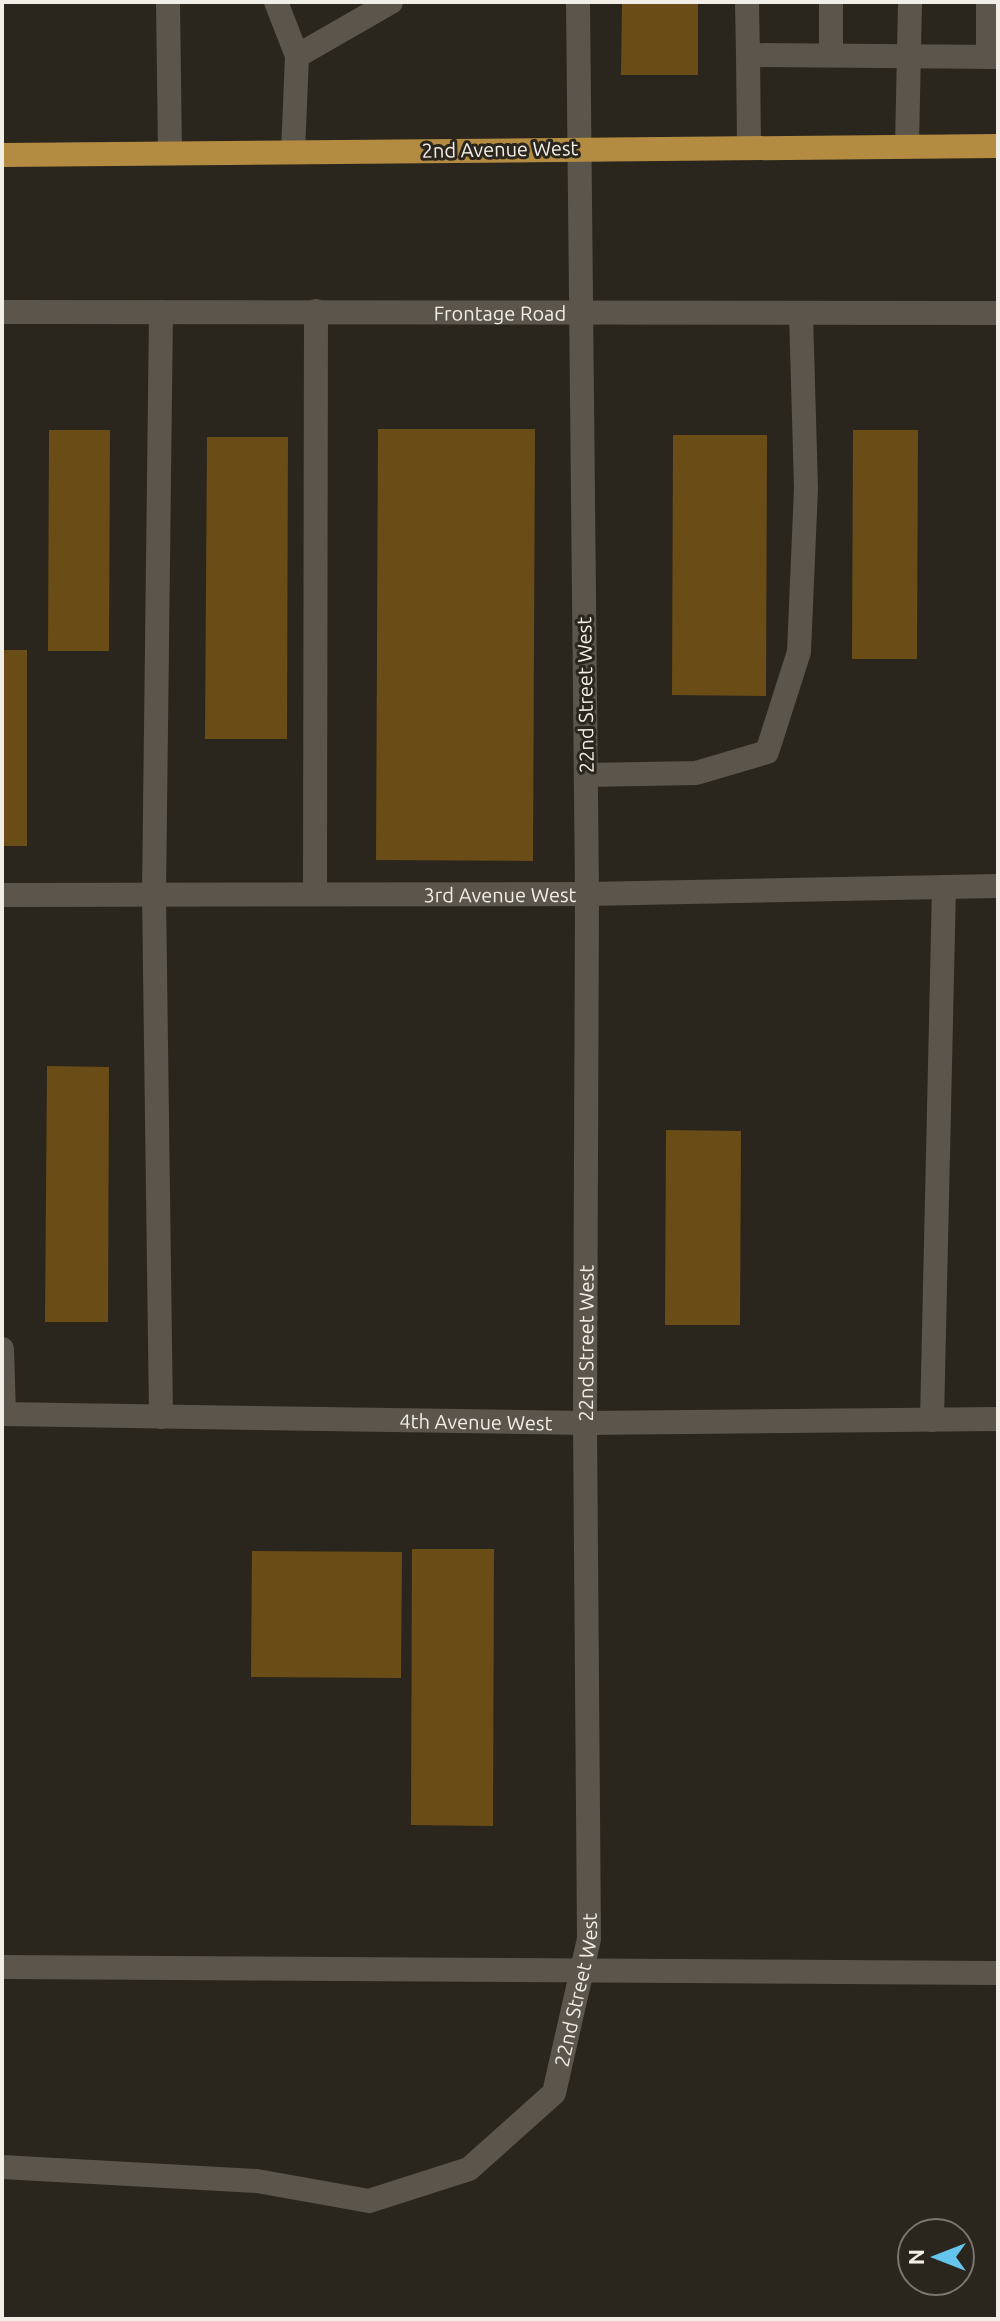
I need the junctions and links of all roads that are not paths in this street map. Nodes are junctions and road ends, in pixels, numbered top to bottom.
1 (168, 2) edge
2 (276, 2) edge
3 (391, 2) edge
4 (578, 2) edge
5 (747, 2) edge
6 (831, 2) edge
7 (910, 2) edge
8 (988, 2) edge
9 (748, 55) junction
10 (831, 55) junction
11 (297, 56) junction
12 (909, 56) junction
13 (993, 57) edge
14 (907, 146) junction
15 (998, 146) edge
16 (749, 147) junction
17 (580, 149) junction
18 (293, 152) junction
19 (170, 153) junction
20 (2, 155) edge
21 (316, 311) junction
22 (2, 312) edge
23 (161, 312) junction
24 (581, 313) junction
25 (801, 313) junction
26 (998, 313) edge
27 (586, 775) junction
28 (998, 886) edge
29 (944, 887) junction
30 (154, 894) junction
31 (315, 894) junction
32 (587, 894) junction
33 (2, 895) edge
34 (2, 1349) edge
35 (3, 1414) edge
36 (161, 1417) junction
37 (998, 1419) edge
38 (932, 1420) junction
39 (585, 1423) junction
40 (2, 1967) edge
41 (582, 1972) junction
42 (998, 1973) edge
43 (2, 2167) edge

1 - 19 street
2 - 11 street
3 - 11 street
4 - 17 street, 22nd Street West
5 - 9 street
6 - 10 street
7 - 12 street
8 - 13 street
9 - 10 street
9 - 16 street
10 - 12 street
11 - 18 street
12 - 13 street
12 - 14 street
14 - 15 main road, 2nd Avenue West
14 - 16 main road, 2nd Avenue West
16 - 17 main road, 2nd Avenue West
17 - 18 main road, 2nd Avenue West
17 - 24 street, 22nd Street West
18 - 19 main road, 2nd Avenue West
19 - 20 main road, 2nd Avenue West
21 - 23 street, Frontage Road
21 - 24 street, Frontage Road
21 - 31 street
22 - 23 street, Frontage Road
23 - 30 street
24 - 25 street, Frontage Road
24 - 27 street, 22nd Street West
25 - 26 street, Frontage Road
25 - 27 street
27 - 32 street, 22nd Street West
28 - 29 street, 3rd Avenue West
29 - 32 street, 3rd Avenue West
29 - 38 street
30 - 31 street, 3rd Avenue West
30 - 33 street, 3rd Avenue West
30 - 36 street
31 - 32 street, 3rd Avenue West
32 - 39 street, 22nd Street West
34 - 35 street
35 - 36 street, 4th Avenue West
36 - 39 street, 4th Avenue West
37 - 38 street, 4th Avenue West
38 - 39 street, 4th Avenue West
39 - 41 street, 22nd Street West
40 - 41 street
41 - 42 street
41 - 43 street, 22nd Street West

